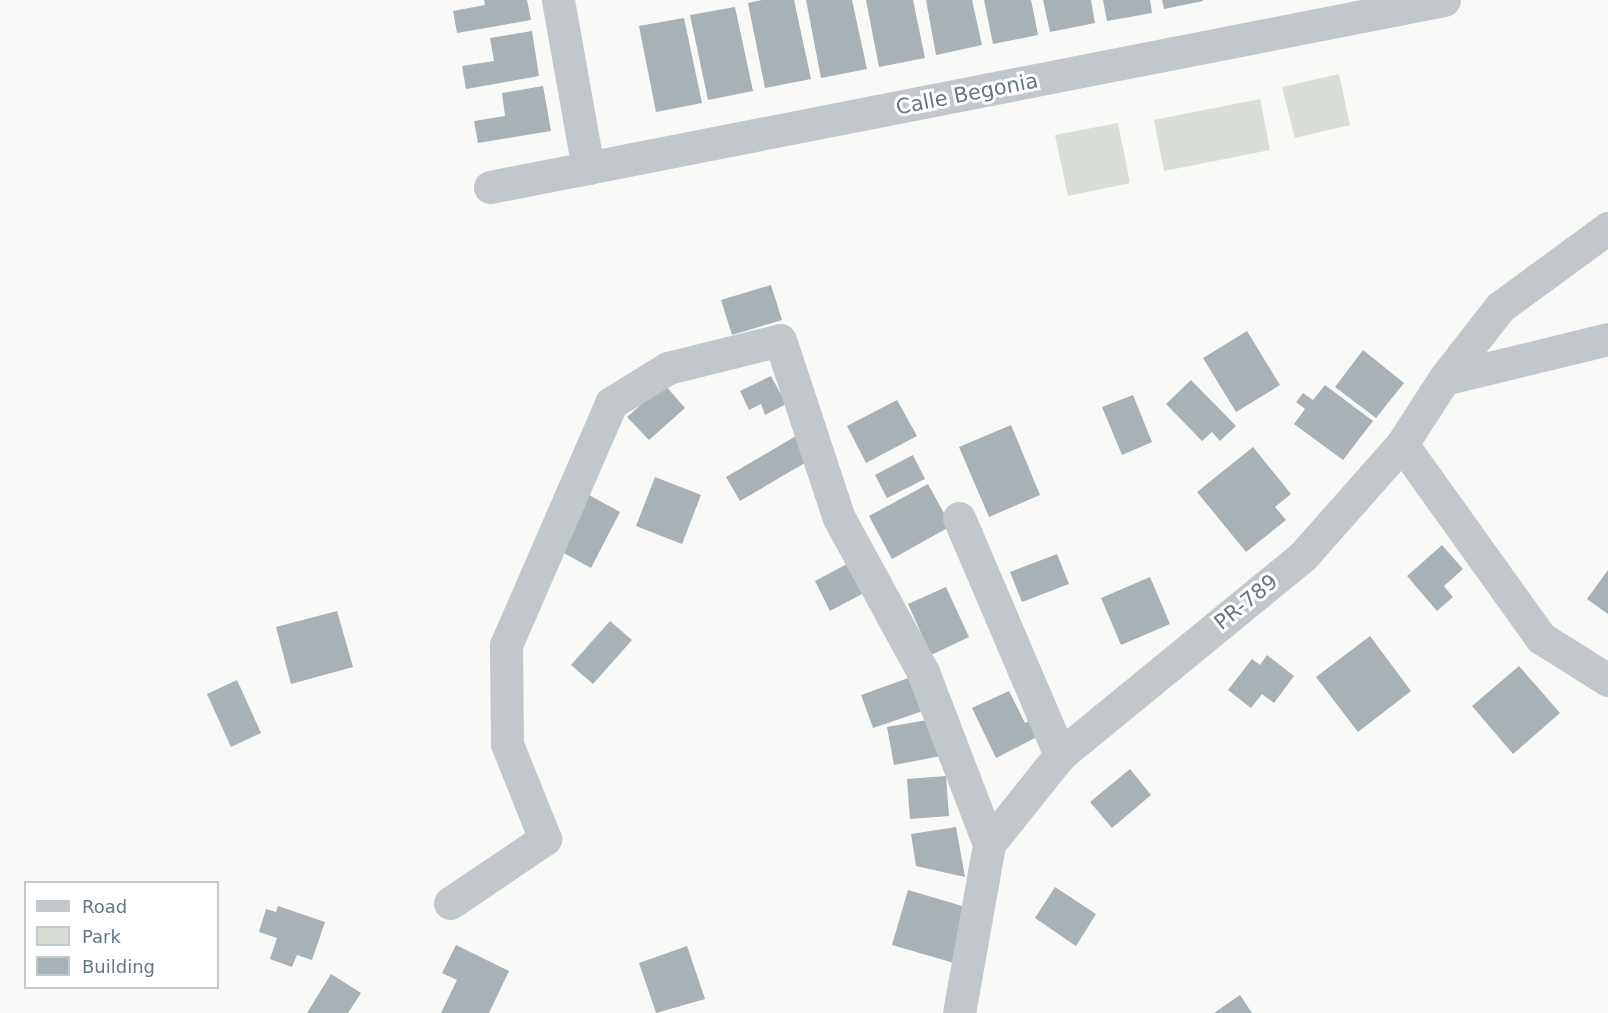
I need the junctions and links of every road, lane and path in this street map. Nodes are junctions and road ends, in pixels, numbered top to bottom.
1 (558, 0) edge
2 (1444, 0) edge
3 (1318, 12) edge
4 (588, 168) junction
5 (490, 187) dead end
6 (1608, 228) edge
7 (1608, 339) edge
8 (1444, 379) junction
9 (1402, 444) junction
10 (959, 518) dead end
11 (1608, 680) edge
12 (1060, 755) junction
13 (989, 844) junction
14 (450, 903) dead end
15 (959, 1013) edge

1 - 4 street
2 - 3 street, Calle Begonia
3 - 4 street, Calle Begonia
4 - 5 street, Calle Begonia
6 - 8 street, PR-789 / PR-789
7 - 8 street
8 - 9 street, PR-789 / PR-789
9 - 11 street
9 - 12 street, PR-789 / PR-789
10 - 12 street
12 - 13 street, PR-789 / PR-789
13 - 14 street
13 - 15 street, PR-789 / PR-789

